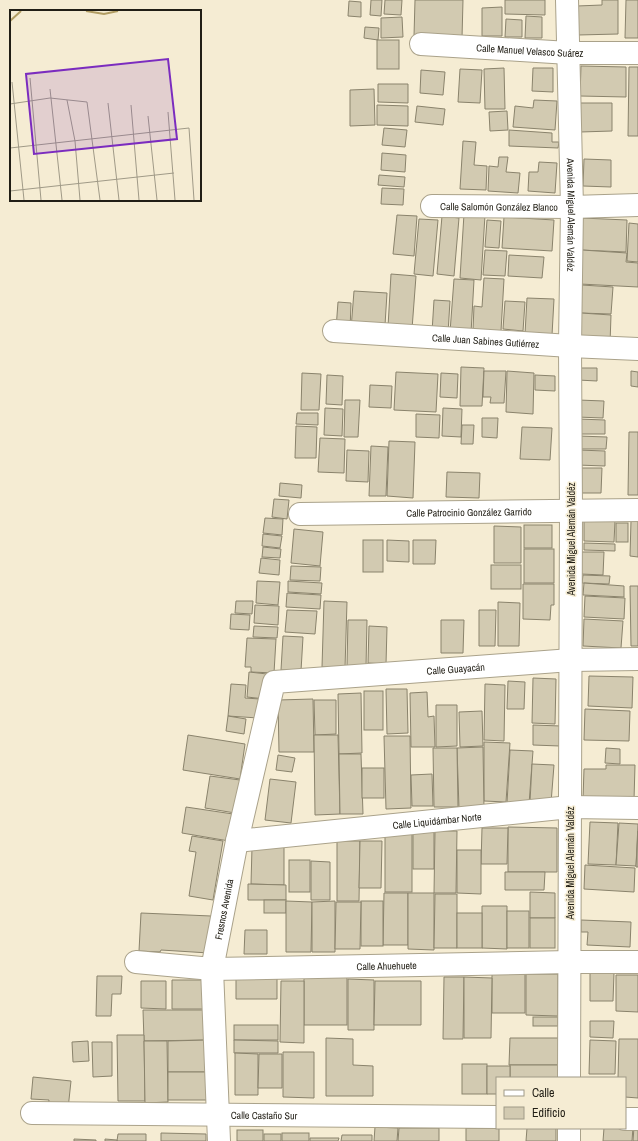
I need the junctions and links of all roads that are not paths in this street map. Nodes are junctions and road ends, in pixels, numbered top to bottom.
1 (568, 0) edge
2 (421, 44) dead end
3 (569, 53) junction
4 (638, 53) edge
5 (638, 205) edge
6 (432, 206) dead end
7 (572, 207) junction
8 (334, 331) dead end
9 (570, 346) junction
10 (638, 349) edge
11 (638, 510) edge
12 (571, 511) junction
13 (300, 514) dead end
14 (571, 660) junction
15 (638, 660) edge
16 (274, 682) joint
17 (570, 807) junction
18 (638, 808) edge
19 (237, 840) junction
20 (136, 962) dead end
21 (570, 962) junction
22 (638, 962) edge
23 (212, 969) junction
24 (569, 1077) edge
25 (32, 1112) dead end
26 (218, 1114) junction
27 (496, 1117) edge
28 (626, 1119) edge
29 (638, 1119) edge
30 (569, 1129) edge
31 (219, 1141) edge
32 (569, 1141) edge

1 - 3 street, Avenida Miguel Alemán Valdéz
2 - 3 street, Calle Manuel Velasco Suárez
3 - 4 street, Calle Manuel Velasco Suárez
3 - 7 street, Avenida Miguel Alemán Valdéz
5 - 7 street, Calle Salomón González Blanco
6 - 7 street, Calle Salomón González Blanco
7 - 9 street, Avenida Miguel Alemán Valdéz
8 - 9 street, Calle Juan Sabines Gutiérrez
9 - 10 street, Calle Juan Sabines Gutiérrez
9 - 12 street, Avenida Miguel Alemán Valdéz
11 - 12 street, Calle Patrocinio González Garrido
12 - 13 street, Calle Patrocinio González Garrido
12 - 14 street, Avenida Miguel Alemán Valdéz
14 - 15 street, Calle Guayacán
14 - 16 street, Calle Guayacán
14 - 17 street, Avenida Miguel Alemán Valdéz
16 - 19 street, Fresnos Avenida
17 - 18 street, Calle Liquidámbar Norte
17 - 19 street, Calle Liquidámbar Norte
17 - 21 street, Avenida Miguel Alemán Valdéz
19 - 23 street, Fresnos Avenida
20 - 23 street, Calle Ahuehuete
21 - 22 street, Calle Ahuehuete
21 - 23 street, Calle Ahuehuete
21 - 24 street, Avenida Miguel Alemán Valdéz
23 - 26 street, Fresnos Avenida
25 - 26 street, Calle Castaño Sur
26 - 27 street, Calle Castaño Sur
26 - 31 street, Fresnos Avenida
28 - 29 street
30 - 32 street

